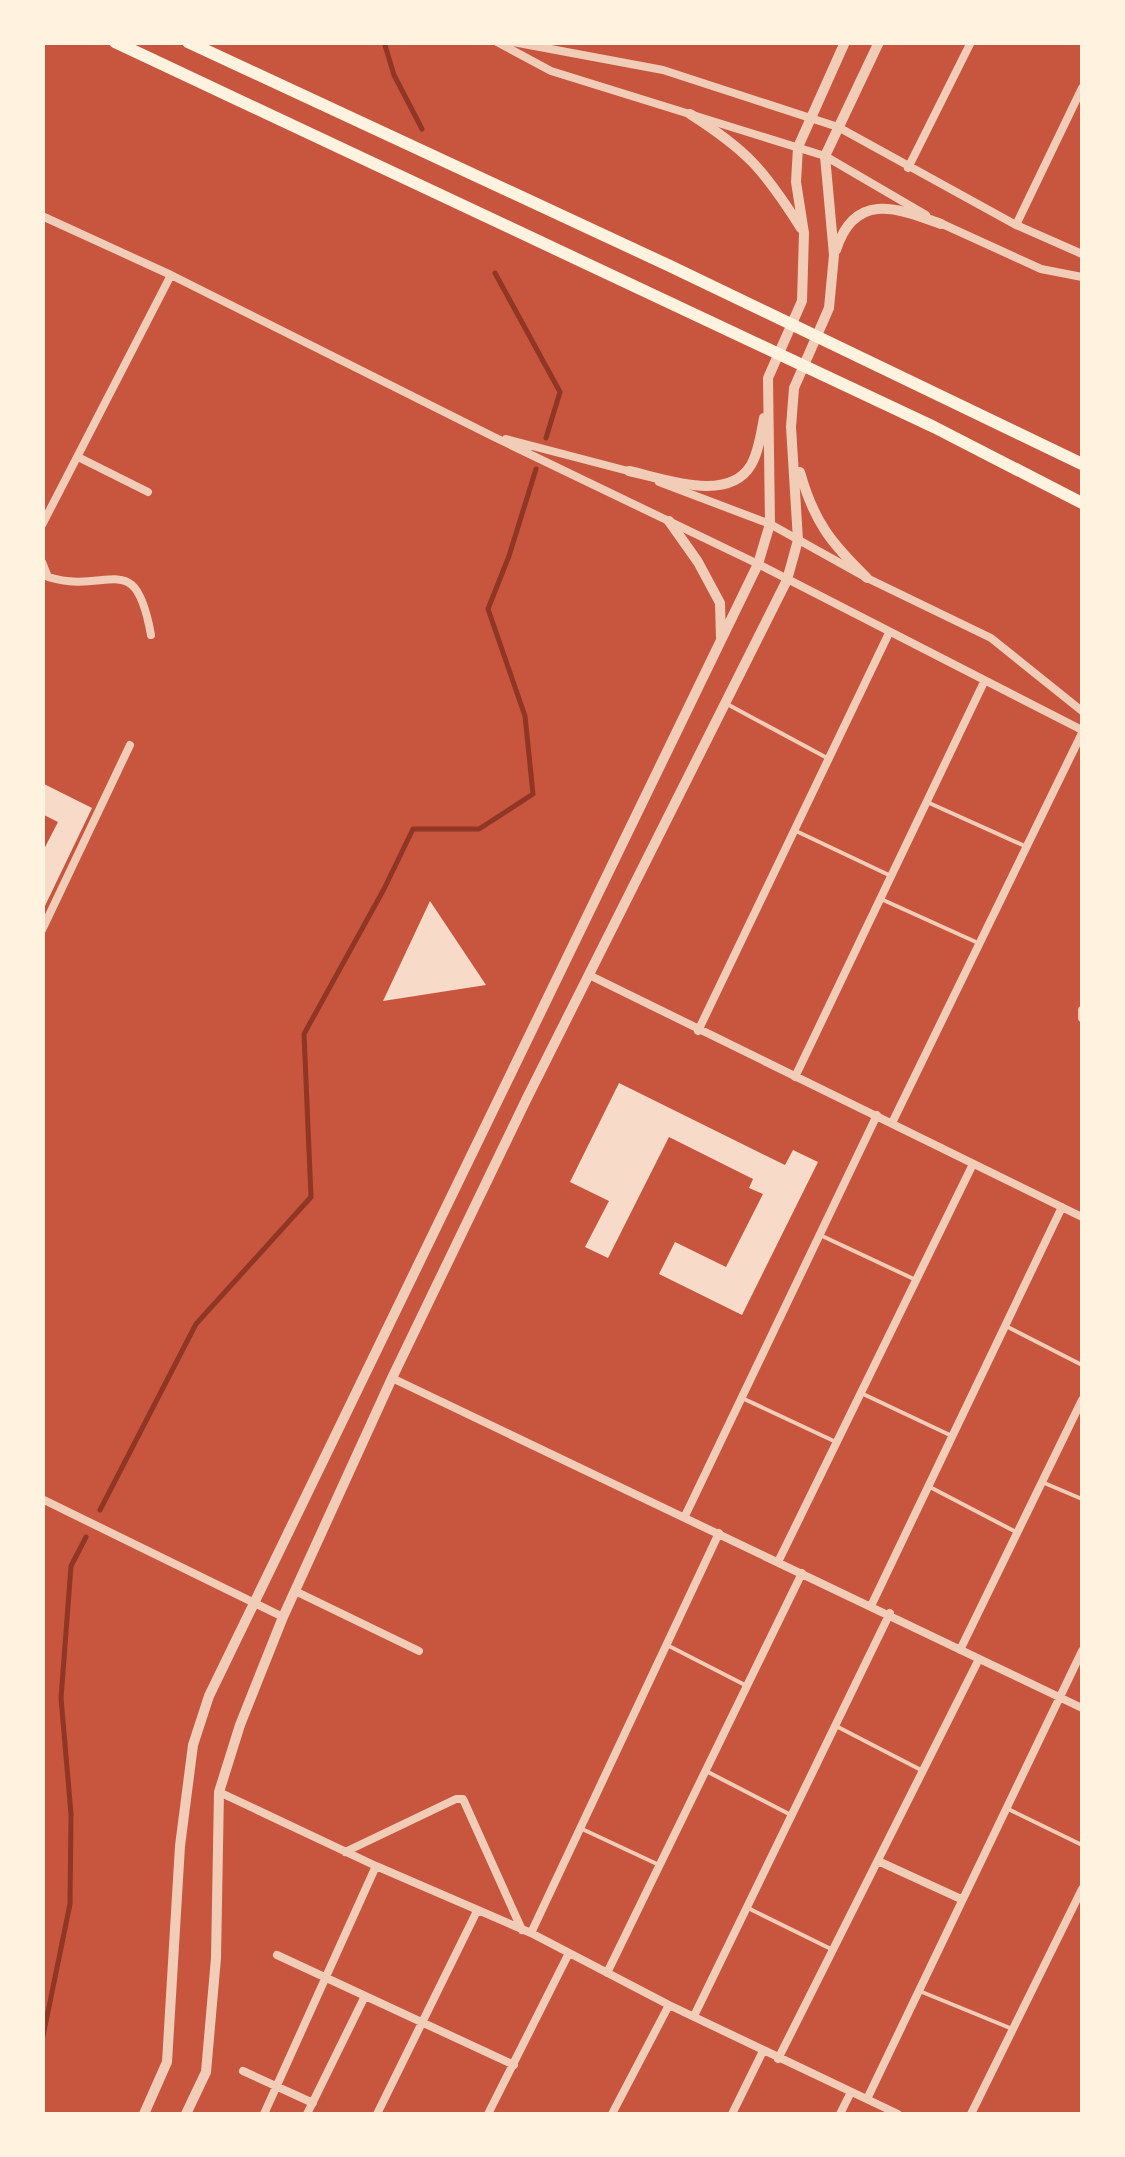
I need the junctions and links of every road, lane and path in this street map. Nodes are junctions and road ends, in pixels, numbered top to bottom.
1 (115, 42) edge
2 (188, 42) edge
3 (496, 42) edge
4 (513, 42) edge
5 (845, 42) edge
6 (879, 42) edge
7 (972, 42) edge
8 (1082, 88) edge
9 (690, 114) junction
10 (811, 117) junction
11 (838, 127) junction
12 (798, 147) junction
13 (825, 156) junction
14 (908, 168) junction
15 (42, 216) edge
16 (941, 224) junction
17 (1016, 224) junction
18 (804, 233) junction
19 (1082, 254) edge
20 (834, 255) junction
21 (171, 275) junction
22 (1082, 277) edge
23 (767, 399) junction
24 (792, 427) junction
25 (492, 436) junction
26 (78, 457) junction
27 (1082, 464) edge
28 (630, 471) junction
29 (148, 492) dead end
30 (1082, 503) edge
31 (669, 521) junction
32 (770, 524) junction
33 (42, 526) edge
34 (798, 540) junction
35 (42, 562) edge
36 (758, 564) junction
37 (867, 578) junction
38 (787, 580) junction
39 (889, 633) junction
40 (151, 634) dead end
41 (722, 639) junction
42 (984, 682) junction
43 (725, 704) junction
44 (1082, 711) edge
45 (1082, 731) edge
46 (130, 745) dead end
47 (829, 758) junction
48 (927, 802) junction
49 (794, 830) junction
50 (1026, 848) junction
51 (891, 876) junction
52 (880, 898) junction
53 (42, 930) edge
54 (980, 944) junction
55 (589, 975) junction
56 (698, 1030) junction
57 (796, 1077) junction
58 (503, 1088) junction
59 (527, 1098) junction
60 (877, 1115) junction
61 (892, 1123) junction
62 (973, 1164) junction
63 (1062, 1208) junction
64 (1082, 1217) edge
65 (820, 1235) junction
66 (916, 1280) junction
67 (1006, 1326) junction
68 (1082, 1365) edge
69 (392, 1378) junction
70 (860, 1393) junction
71 (742, 1398) junction
72 (1082, 1400) edge
73 (1078, 1421) edge
74 (952, 1436) junction
75 (836, 1442) junction
76 (1042, 1482) junction
77 (928, 1486) junction
78 (42, 1499) edge
79 (1082, 1499) edge
80 (686, 1516) junction
81 (719, 1532) junction
82 (1016, 1532) junction
83 (778, 1562) junction
84 (802, 1573) junction
85 (295, 1592) junction
86 (254, 1600) junction
87 (871, 1606) junction
88 (890, 1613) junction
89 (283, 1616) junction
90 (664, 1644) junction
91 (960, 1650) junction
92 (419, 1651) dead end
93 (1082, 1651) edge
94 (979, 1659) junction
95 (748, 1686) junction
96 (1060, 1698) junction
97 (1082, 1708) edge
98 (836, 1726) junction
99 (921, 1770) junction
100 (707, 1772) junction
101 (219, 1792) junction
102 (1006, 1808) junction
103 (792, 1816) junction
104 (580, 1828) junction
105 (1082, 1845) edge
106 (345, 1852) junction
107 (878, 1860) junction
108 (376, 1866) junction
109 (661, 1866) junction
110 (1082, 1889) edge
111 (961, 1899) junction
112 (748, 1908) junction
113 (477, 1911) junction
114 (527, 1932) junction
115 (834, 1950) junction
116 (568, 1954) junction
117 (277, 1956) dead end
118 (607, 1974) junction
119 (324, 1977) junction
120 (918, 1990) junction
121 (364, 1996) junction
122 (668, 2004) junction
123 (694, 2016) junction
124 (422, 2023) junction
125 (1013, 2030) junction
126 (763, 2051) junction
127 (778, 2059) junction
128 (514, 2064) junction
129 (243, 2071) dead end
130 (276, 2086) junction
131 (851, 2092) junction
132 (866, 2099) junction
133 (313, 2103) junction
134 (144, 2114) edge
135 (186, 2114) edge
136 (264, 2114) edge
137 (307, 2114) edge
138 (377, 2114) edge
139 (488, 2114) edge
140 (612, 2114) edge
141 (732, 2114) edge
142 (840, 2114) edge
143 (898, 2114) edge
144 (971, 2114) edge

1 - 30 main road
2 - 27 main road
3 - 9 street
4 - 10 street
5 - 10 street
6 - 11 street
7 - 14 street
8 - 17 street
9 - 12 street
9 - 18 street
10 - 11 street
10 - 12 street
11 - 13 street
11 - 14 street
12 - 13 street
12 - 18 street
13 - 16 street
13 - 20 street
14 - 17 street
15 - 21 street
16 - 20 street
16 - 22 street
17 - 19 street
18 - 23 street
20 - 24 street
21 - 25 street
21 - 26 street
23 - 28 street
23 - 32 street
24 - 34 street
24 - 37 street
25 - 28 street
25 - 31 street
26 - 29 street
26 - 33 street
28 - 32 street
31 - 36 street
31 - 41 street
32 - 34 street
32 - 36 street
34 - 37 street
34 - 38 street
35 - 40 street
36 - 38 street
36 - 41 street
37 - 44 street
38 - 39 street
38 - 43 street
39 - 42 street
39 - 47 street
41 - 58 street
42 - 45 street
42 - 48 street
43 - 47 lane
43 - 55 street
45 - 50 street
46 - 53 street
47 - 49 street
48 - 50 lane
48 - 51 street
49 - 51 lane
49 - 56 street
50 - 54 street
51 - 52 street
52 - 54 lane
52 - 57 street
54 - 61 street
55 - 56 street
55 - 59 street
56 - 57 street
57 - 60 street
58 - 59 street
58 - 86 street
59 - 69 street
60 - 61 street
60 - 65 street
61 - 62 street
62 - 63 street
62 - 66 street
63 - 64 street
63 - 67 street
65 - 66 lane
65 - 71 street
66 - 70 street
67 - 68 lane
67 - 74 street
69 - 80 street
69 - 85 street
70 - 74 lane
70 - 75 street
71 - 75 lane
71 - 80 street
72 - 73 street
73 - 76 street
74 - 77 street
75 - 83 street
76 - 79 lane
76 - 82 street
77 - 82 lane
77 - 87 street
78 - 86 street
80 - 81 street
81 - 83 street
81 - 90 street
82 - 91 street
83 - 84 street
84 - 87 street
84 - 95 street
85 - 89 street
85 - 92 street
86 - 89 street
86 - 134 street
87 - 88 street
88 - 91 street
88 - 98 street
89 - 101 street
90 - 95 lane
90 - 104 street
91 - 94 street
93 - 96 street
94 - 96 street
94 - 99 street
95 - 100 street
96 - 97 street
96 - 102 street
98 - 99 lane
98 - 103 street
99 - 107 street
100 - 103 lane
100 - 109 street
101 - 106 street
101 - 135 street
102 - 105 lane
102 - 111 street
103 - 112 street
104 - 109 lane
104 - 114 street
106 - 108 street
106 - 114 street
107 - 111 street
107 - 115 street
108 - 113 street
108 - 119 street
109 - 118 street
110 - 125 street
111 - 120 street
112 - 115 lane
112 - 123 street
113 - 114 street
113 - 124 street
114 - 116 street
115 - 127 street
116 - 118 street
116 - 128 street
117 - 119 street
118 - 122 street
119 - 121 street
119 - 130 street
120 - 125 lane
120 - 132 street
121 - 124 street
121 - 133 street
122 - 123 street
122 - 140 street
123 - 126 street
124 - 128 street
124 - 138 street
125 - 144 street
126 - 127 street
126 - 141 street
127 - 131 street
128 - 139 street
129 - 130 street
130 - 133 street
130 - 136 street
131 - 132 street
131 - 142 street
132 - 143 street
133 - 137 street

